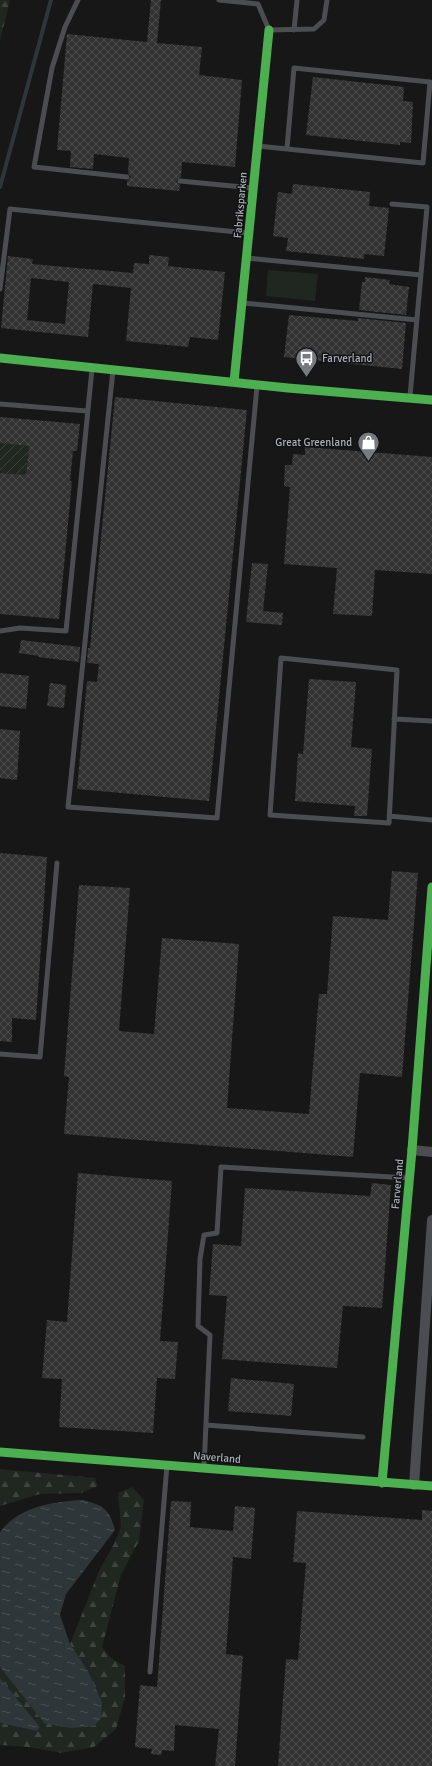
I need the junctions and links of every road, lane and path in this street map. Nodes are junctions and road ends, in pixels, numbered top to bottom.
1 (78, 0) edge
2 (219, 0) edge
3 (297, 0) edge
4 (327, 0) edge
5 (269, 30) junction
6 (294, 30) junction
7 (257, 146) junction
8 (287, 148) junction
9 (127, 177) dead end
10 (180, 181) dead end
11 (254, 188) junction
12 (392, 204) dead end
13 (249, 234) junction
14 (246, 257) junction
15 (421, 275) junction
16 (0, 289) edge
17 (243, 303) junction
18 (417, 320) junction
19 (0, 358) edge
20 (92, 367) junction
21 (113, 369) junction
22 (234, 382) junction
23 (257, 384) junction
24 (410, 397) junction
25 (432, 400) edge
26 (0, 404) edge
27 (87, 412) junction
28 (0, 631) edge
29 (394, 719) junction
30 (432, 720) edge
31 (389, 816) junction
32 (432, 820) edge
33 (57, 863) dead end
34 (432, 887) edge
35 (429, 979) edge
36 (0, 1054) edge
37 (412, 1150) junction
38 (432, 1152) edge
39 (409, 1178) junction
40 (432, 1220) edge
41 (206, 1425) junction
42 (362, 1437) dead end
43 (0, 1452) edge
44 (166, 1465) junction
45 (204, 1468) junction
46 (382, 1483) junction
47 (414, 1485) junction
48 (432, 1486) edge
49 (150, 1672) dead end

1 - 9 lane
2 - 5 lane
3 - 6 lane
4 - 6 lane
5 - 6 lane
5 - 7 street, Fabriksparken
7 - 8 lane
7 - 11 street, Fabriksparken
8 - 8 lane
10 - 11 lane
11 - 13 street, Fabriksparken
12 - 15 lane
13 - 14 street, Fabriksparken
13 - 16 lane
14 - 15 lane
14 - 17 street, Fabriksparken
15 - 18 lane
17 - 18 lane
17 - 22 street, Fabriksparken
18 - 24 lane
19 - 20 street
20 - 21 street
20 - 27 lane
21 - 22 street
21 - 23 lane
22 - 23 street
23 - 24 street
24 - 25 street
26 - 27 lane
27 - 28 lane
29 - 30 lane
29 - 31 lane
29 - 31 lane
31 - 32 lane
33 - 36 lane
34 - 35 street, Farverland
35 - 37 street, Farverland
37 - 38 street
37 - 39 street, Farverland
39 - 41 lane
39 - 46 street, Farverland
40 - 47 street
41 - 42 lane
41 - 45 lane
43 - 44 street, Naverland
44 - 45 street, Naverland
44 - 49 lane
45 - 46 street, Naverland
46 - 47 street, Naverland
47 - 48 street, Naverland

